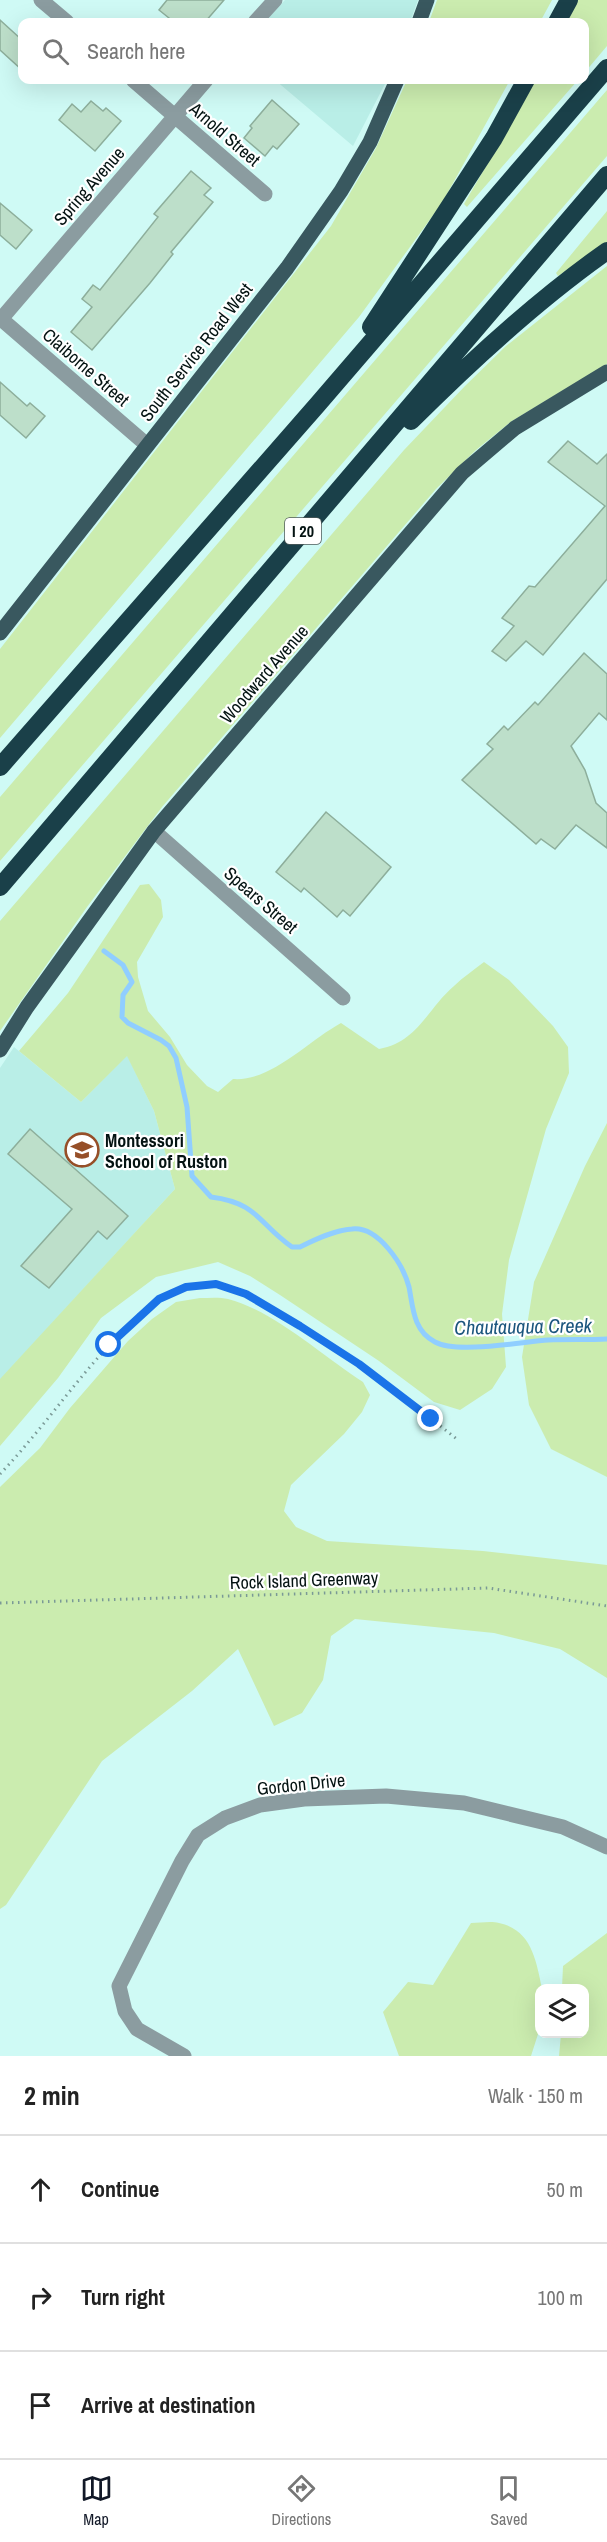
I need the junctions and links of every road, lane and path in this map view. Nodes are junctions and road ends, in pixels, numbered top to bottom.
1 (41, 0) edge
2 (274, 0) edge
3 (427, 0) edge
4 (569, 0) edge
5 (62, 18) edge
6 (258, 18) edge
7 (420, 18) edge
8 (559, 18) edge
9 (607, 68) edge
10 (138, 84) edge
11 (203, 84) edge
12 (395, 84) edge
13 (524, 84) edge
14 (175, 116) junction
15 (607, 175) edge
16 (266, 194) dead end
17 (607, 251) edge
18 (1, 318) edge
19 (607, 372) edge
20 (318, 404) junction
21 (147, 445) junction
22 (326, 504) junction
23 (0, 633) edge
24 (0, 767) edge
25 (154, 831) junction
26 (0, 887) edge
27 (342, 998) dead end
28 (0, 1050) edge
29 (458, 1440) dead end
30 (0, 1474) edge
31 (0, 1603) edge
32 (607, 1606) edge
33 (607, 1847) edge
34 (184, 2056) edge

1 - 5 street
2 - 6 street
3 - 7 main road
4 - 8 highway
9 - 20 highway
10 - 14 street, Arnold Street
11 - 14 street, Spring Avenue
12 - 21 main road, South Service Road West
13 - 20 highway
14 - 16 street, Arnold Street
14 - 18 street, Spring Avenue
15 - 22 highway, I 20
17 - 22 highway
18 - 21 street, Claiborne Street
19 - 25 main road, Woodward Avenue
20 - 24 highway
21 - 23 main road, South Service Road West
22 - 26 highway, I 20
25 - 27 street, Spears Street
25 - 28 main road, Woodward Avenue
29 - 30 path
31 - 32 path, Rock Island Greenway
33 - 34 street, Gordon Drive

